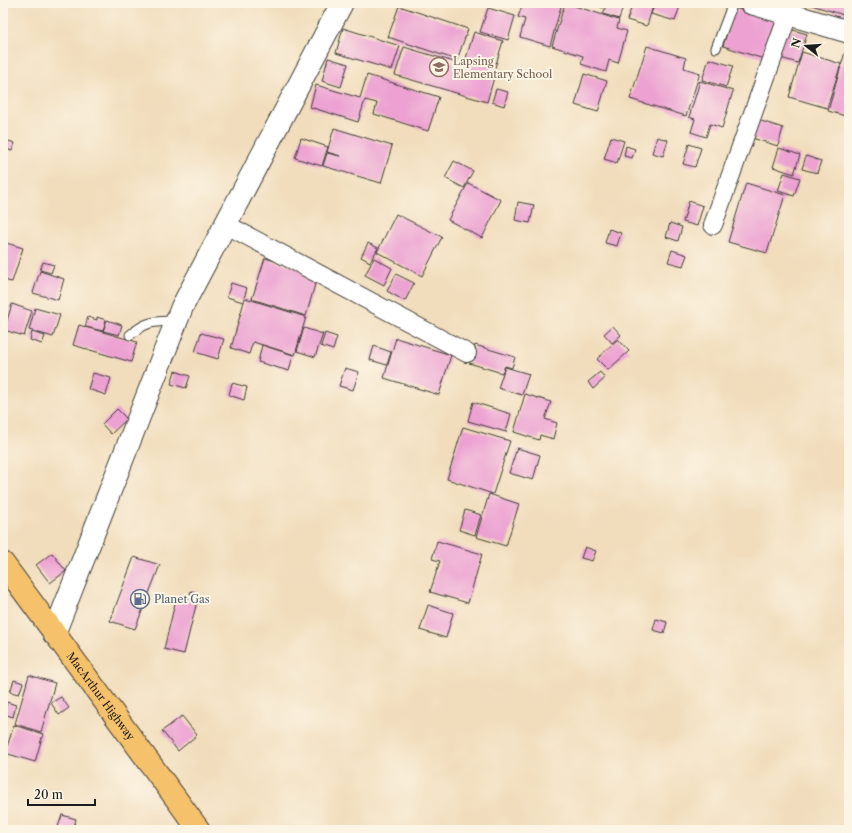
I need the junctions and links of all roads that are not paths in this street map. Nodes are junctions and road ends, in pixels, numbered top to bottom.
1 (342, 3) edge
2 (733, 3) edge
3 (751, 3) edge
4 (788, 15) junction
5 (849, 32) edge
6 (716, 48) dead end
7 (225, 224) junction
8 (713, 225) dead end
9 (176, 321) junction
10 (130, 335) dead end
11 (467, 353) dead end
12 (3, 563) edge
13 (54, 634) junction
14 (199, 830) edge

1 - 7 street
2 - 6 lane
3 - 4 street
4 - 5 street
4 - 8 street
7 - 9 street
7 - 11 street
9 - 10 lane
9 - 13 street
12 - 13 highway, MacArthur Highway
13 - 14 highway, MacArthur Highway

